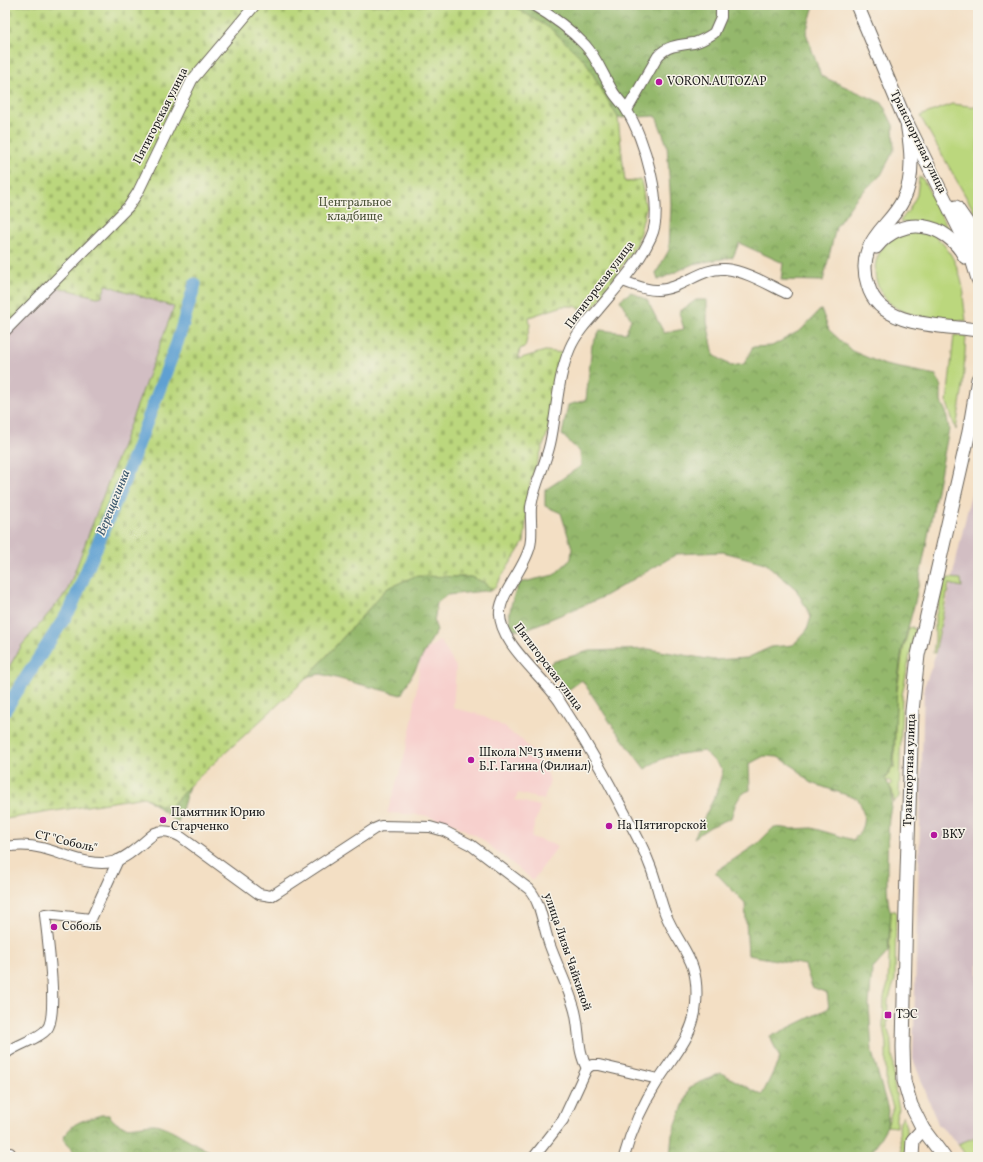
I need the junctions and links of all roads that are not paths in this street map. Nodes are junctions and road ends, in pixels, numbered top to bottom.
1 (255, 5) edge
2 (533, 5) edge
3 (721, 5) edge
4 (857, 5) edge
5 (627, 110) junction
6 (907, 123) junction
7 (934, 178) junction
8 (978, 239) edge
9 (978, 279) edge
10 (622, 281) junction
11 (978, 286) edge
12 (869, 292) junction
13 (786, 293) dead end
14 (978, 330) edge
15 (5, 331) edge
16 (978, 379) edge
17 (978, 412) edge
18 (969, 432) junction
19 (160, 831) joint
20 (5, 847) edge
21 (118, 860) junction
22 (5, 1054) edge
23 (587, 1068) junction
24 (658, 1080) junction
25 (923, 1129) junction
26 (629, 1142) junction
27 (5, 1153) edge
28 (11, 1157) edge
29 (534, 1157) edge
30 (624, 1157) edge
31 (631, 1157) edge
32 (912, 1157) edge
33 (944, 1157) edge

1 - 15 street, Пятигорская улица
2 - 5 street, Пятигорская улица
3 - 5 street
4 - 6 main road, Транспортная улица
5 - 10 street, Пятигорская улица
6 - 7 main road, Транспортная улица
6 - 12 main road
7 - 8 main road
7 - 9 main road, Транспортная улица
10 - 13 street
10 - 24 street, Пятигорская улица
11 - 12 main road
12 - 14 main road
16 - 18 main road, Транспортная улица
17 - 18 main road
18 - 25 main road, Транспортная улица
19 - 21 street, СТ "Соболь"
19 - 23 street, улица Лизы Чайкиной
20 - 21 street, СТ "Соболь"
21 - 22 street
23 - 24 street
23 - 29 street
24 - 26 street, Пятигорская улица
25 - 32 main road
25 - 33 main road, Транспортная улица
26 - 30 street, Пятигорская улица
26 - 31 street
27 - 28 street

